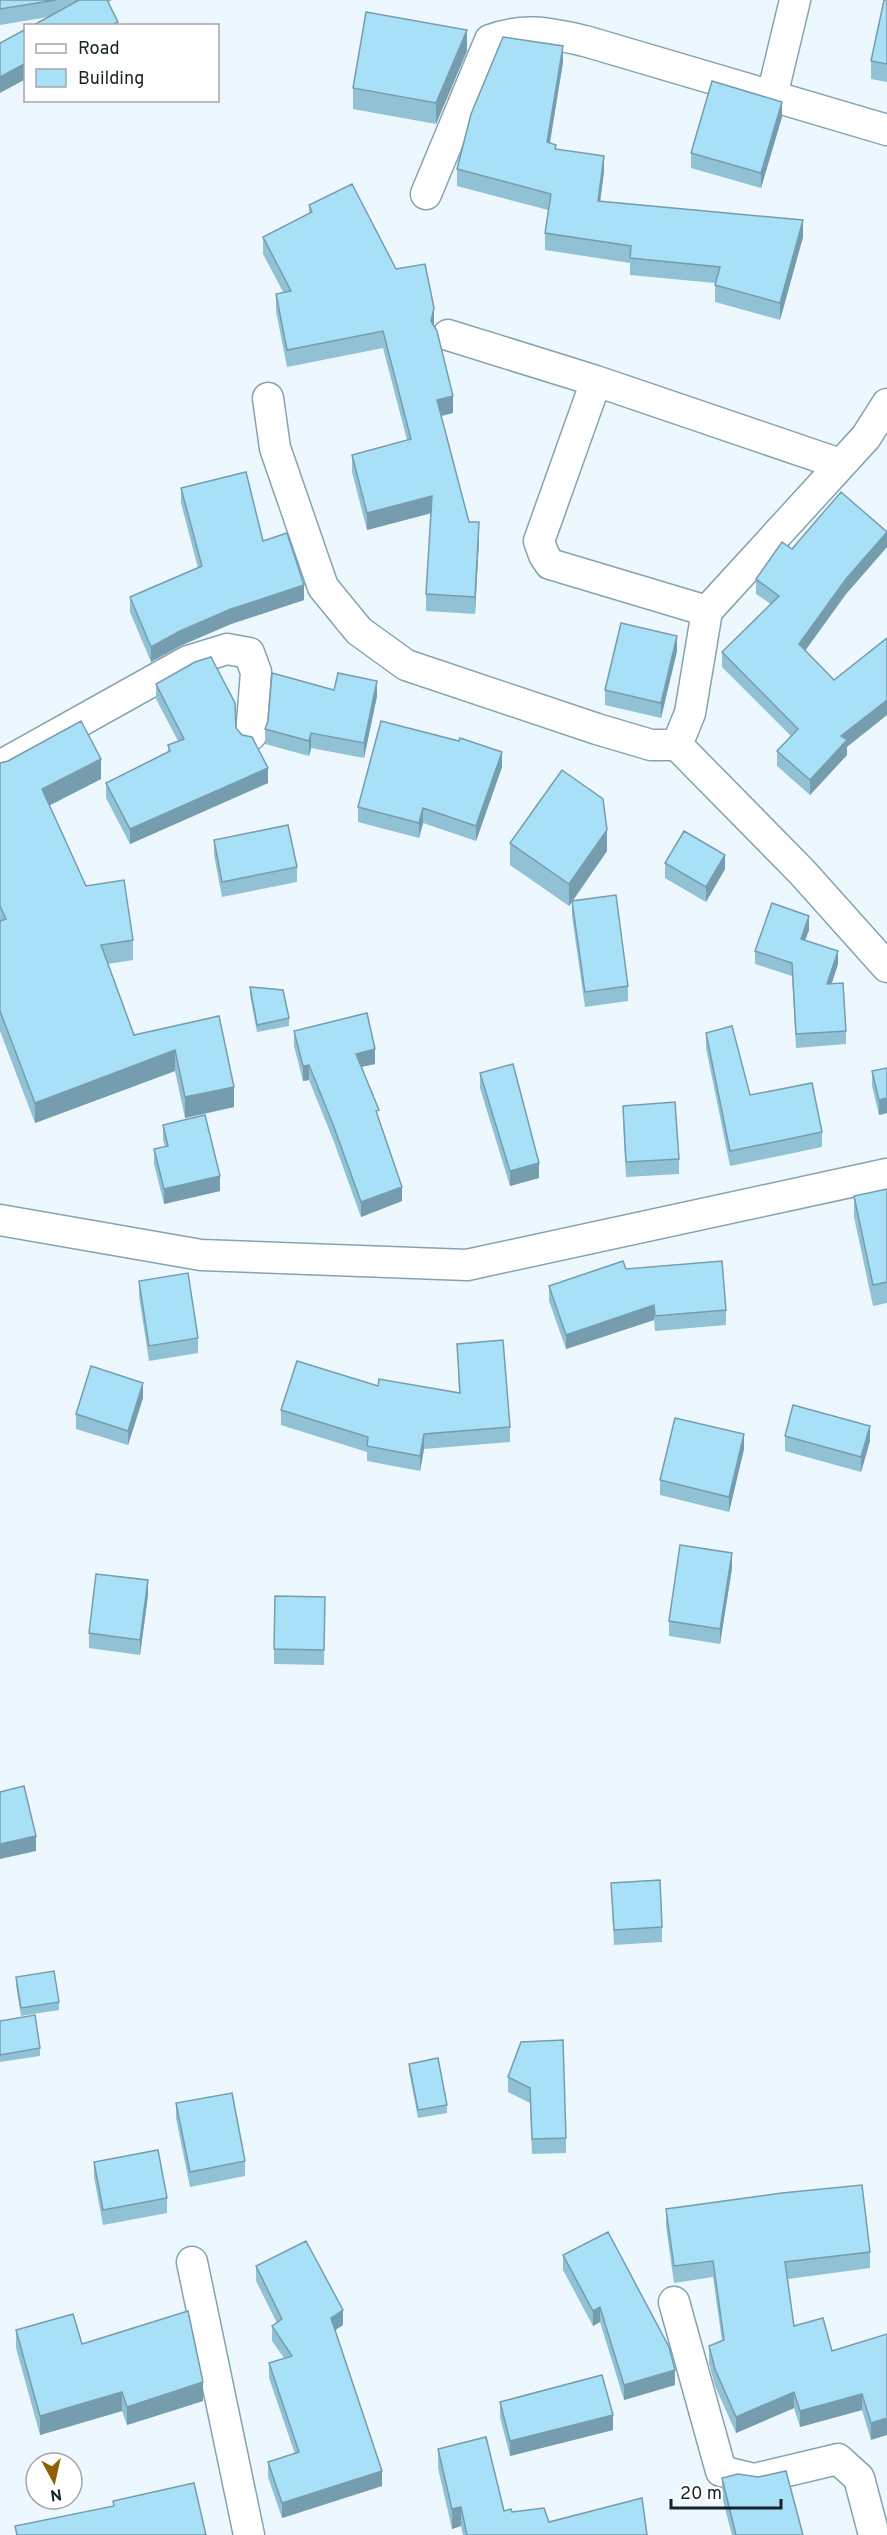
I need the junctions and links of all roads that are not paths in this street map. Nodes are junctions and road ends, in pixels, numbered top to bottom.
1 (795, 0) edge
2 (772, 96) junction
3 (887, 130) edge
4 (426, 194) dead end
5 (448, 335) dead end
6 (596, 381) junction
7 (268, 399) dead end
8 (887, 404) edge
9 (840, 464) junction
10 (707, 611) junction
11 (251, 735) edge
12 (677, 745) junction
13 (0, 766) edge
14 (887, 967) edge
15 (887, 1174) edge
16 (0, 1220) edge
17 (192, 2262) dead end
18 (674, 2302) dead end
19 (249, 2535) edge
20 (874, 2535) edge

1 - 2 street
2 - 3 street
2 - 4 street
5 - 6 street
6 - 9 street
6 - 10 street
7 - 12 street
8 - 9 street
9 - 10 street
10 - 12 street
11 - 13 street
12 - 14 street
15 - 16 street
17 - 19 street
18 - 20 street

